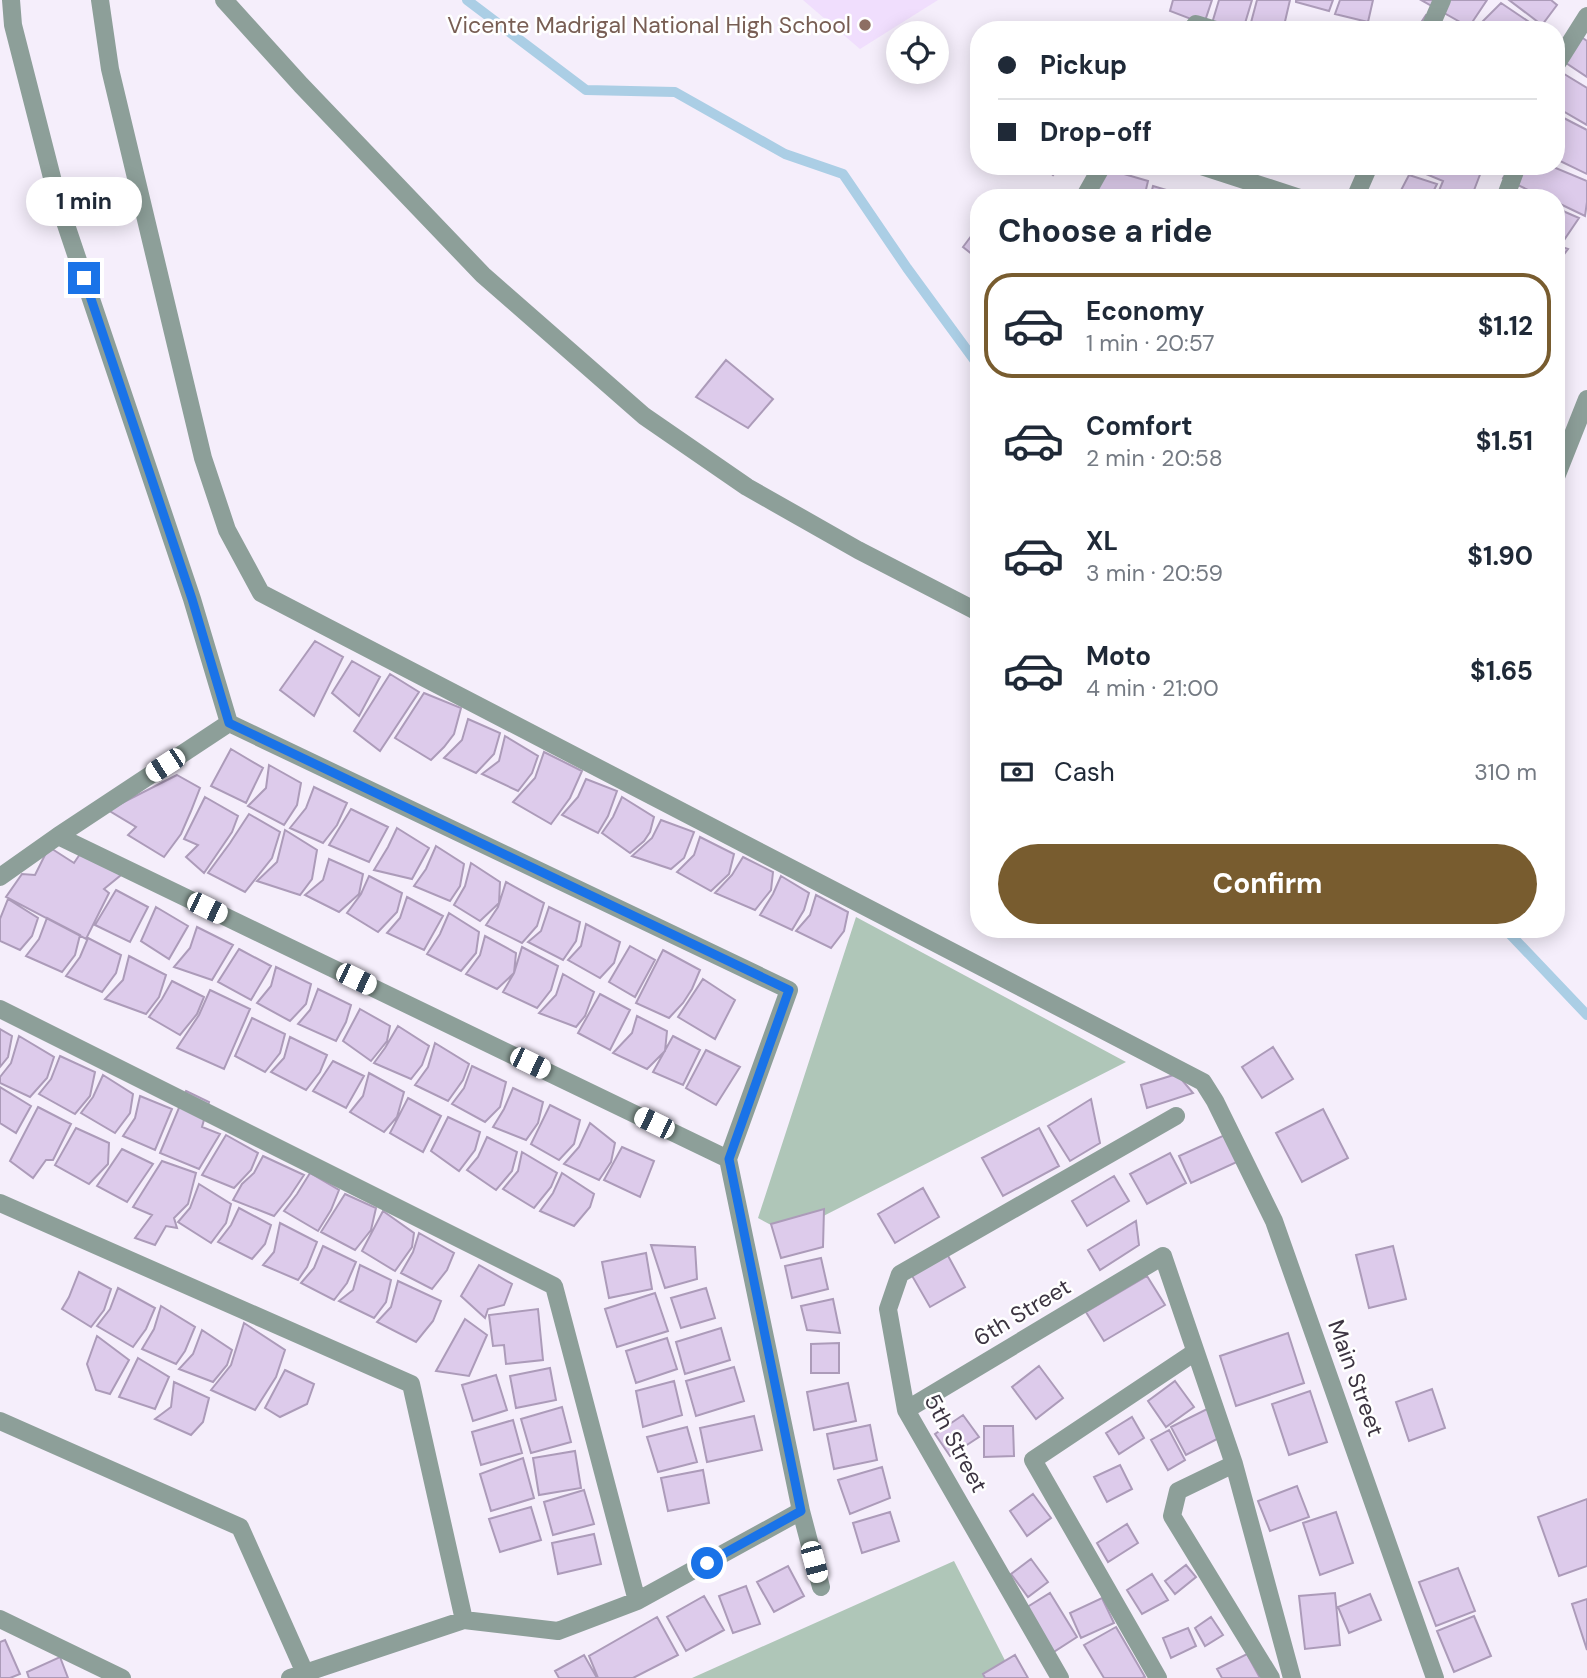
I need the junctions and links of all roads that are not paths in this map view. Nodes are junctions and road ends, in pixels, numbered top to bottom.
1 (11, 0) edge
2 (100, 0) edge
3 (224, 0) edge
4 (1442, 0) edge
5 (1587, 16) edge
6 (1433, 21) edge
7 (1565, 51) edge
8 (1229, 175) edge
9 (1272, 189) edge
10 (1587, 398) edge
11 (1565, 454) edge
12 (970, 608) edge
13 (229, 723) junction
14 (58, 836) junction
15 (0, 877) edge
16 (0, 1009) edge
17 (1176, 1116) dead end
18 (729, 1159) junction
19 (0, 1203) edge
20 (1195, 1352) junction
21 (906, 1410) junction
22 (0, 1421) edge
23 (1234, 1464) junction
24 (801, 1511) junction
25 (821, 1587) dead end
26 (637, 1601) junction
27 (0, 1619) edge
28 (464, 1620) junction
29 (100, 1672) edge
30 (298, 1675) edge
31 (122, 1678) edge
32 (1060, 1678) edge
33 (1157, 1678) edge
34 (1271, 1678) edge
35 (1292, 1678) edge
36 (1435, 1678) edge

1 - 13 street
2 - 36 street, Main Street
3 - 12 street
4 - 6 street
5 - 7 street
8 - 9 street
10 - 11 street
13 - 14 street
13 - 18 street
14 - 15 street
14 - 18 street
16 - 26 street
17 - 21 street, 5th Street
18 - 24 street
19 - 28 street
20 - 21 street, 6th Street
20 - 23 street
20 - 33 street
21 - 32 street, 5th Street
22 - 30 street
23 - 34 street
23 - 35 street
24 - 25 street
24 - 26 street
26 - 28 street
27 - 29 street
28 - 30 street
29 - 31 street

